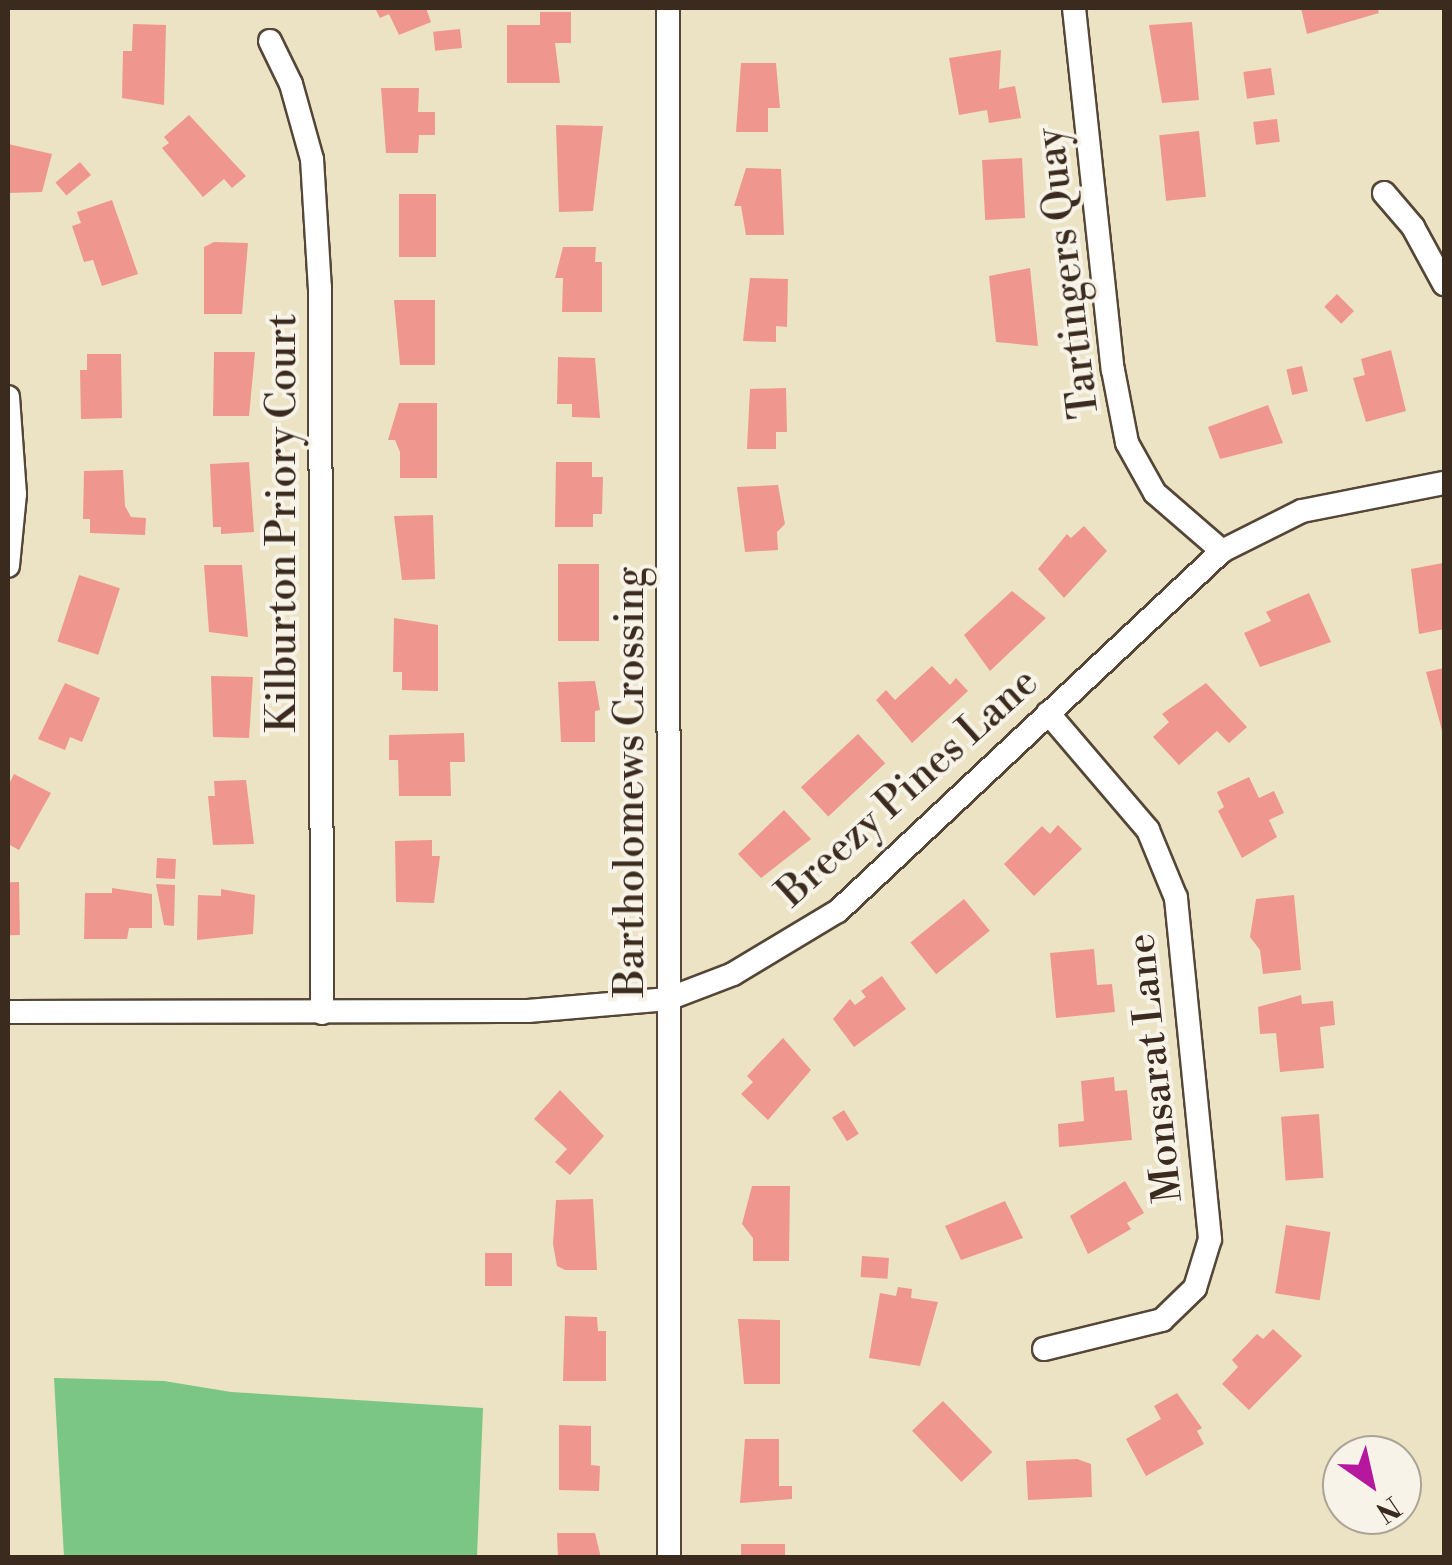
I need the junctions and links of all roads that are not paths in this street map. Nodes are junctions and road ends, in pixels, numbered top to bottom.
1 (668, 8) edge
2 (1074, 8) edge
3 (270, 42) dead end
4 (1384, 192) dead end
5 (1444, 284) edge
6 (8, 398) edge
7 (1444, 484) edge
8 (1222, 552) junction
9 (8, 566) edge
10 (1048, 713) junction
11 (668, 999) junction
12 (8, 1012) edge
13 (322, 1013) junction
14 (1044, 1349) dead end
15 (670, 1558) edge

1 - 11 street, Bartholomews Crossing
2 - 8 street, Tartingers Quay
3 - 13 street, Kilburton Priory Court
4 - 5 street
6 - 9 street
7 - 8 street, Breezy Pines Lane
8 - 10 street, Breezy Pines Lane
10 - 11 street, Breezy Pines Lane
10 - 14 street, Monsarat Lane
11 - 13 street, Breezy Pines Lane
11 - 15 street, Bartholomews Crossing
12 - 13 street, Breezy Pines Lane

